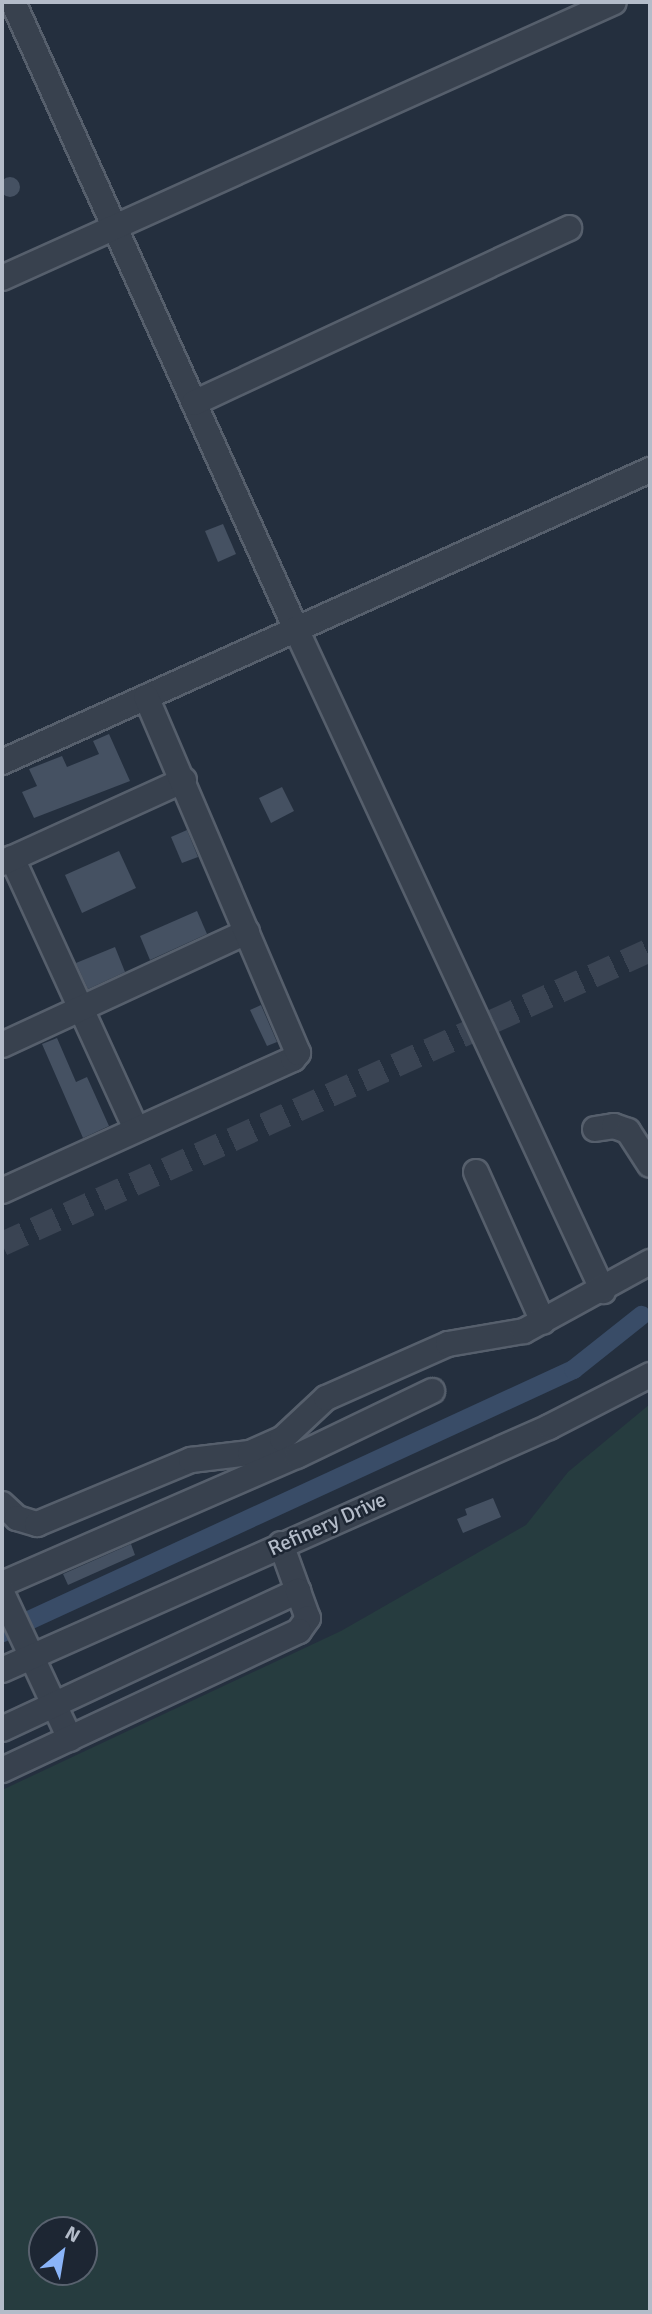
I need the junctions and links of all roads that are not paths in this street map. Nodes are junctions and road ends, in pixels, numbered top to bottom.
1 (13, 2) edge
2 (614, 2) edge
3 (114, 228) junction
4 (569, 228) dead end
5 (2, 278) edge
6 (194, 403) junction
7 (650, 470) edge
8 (296, 629) junction
9 (146, 697) junction
10 (2, 762) edge
11 (184, 780) junction
12 (7, 860) edge
13 (247, 932) junction
14 (83, 1008) junction
15 (2, 1045) edge
16 (136, 1129) junction
17 (595, 1129) dead end
18 (650, 1165) edge
19 (476, 1172) dead end
20 (2, 1191) edge
21 (650, 1262) edge
22 (603, 1291) junction
23 (543, 1322) junction
24 (650, 1375) edge
25 (432, 1391) dead end
26 (2, 1504) edge
27 (281, 1544) junction
28 (298, 1591) junction
29 (4, 1594) edge
30 (25, 1651) junction
31 (2, 1670) edge
32 (51, 1706) junction
33 (2, 1729) edge
34 (70, 1739) junction
35 (2, 1770) edge

1 - 3 street
2 - 3 street
3 - 5 street
3 - 6 street
4 - 6 street
6 - 8 street
7 - 8 street
8 - 9 street
8 - 22 street
9 - 10 street
9 - 11 street
11 - 12 street
11 - 13 street
12 - 14 street
13 - 14 street
13 - 16 street
14 - 15 street
14 - 16 street
16 - 20 street
17 - 18 street
19 - 23 street
21 - 22 street
22 - 23 street
23 - 26 street
24 - 27 street, Refinery Drive
25 - 29 street
27 - 28 street
27 - 30 street, Refinery Drive
28 - 32 street
28 - 34 street
29 - 30 street
30 - 31 street, Refinery Drive
30 - 32 street
32 - 33 street
32 - 34 street
34 - 35 street

